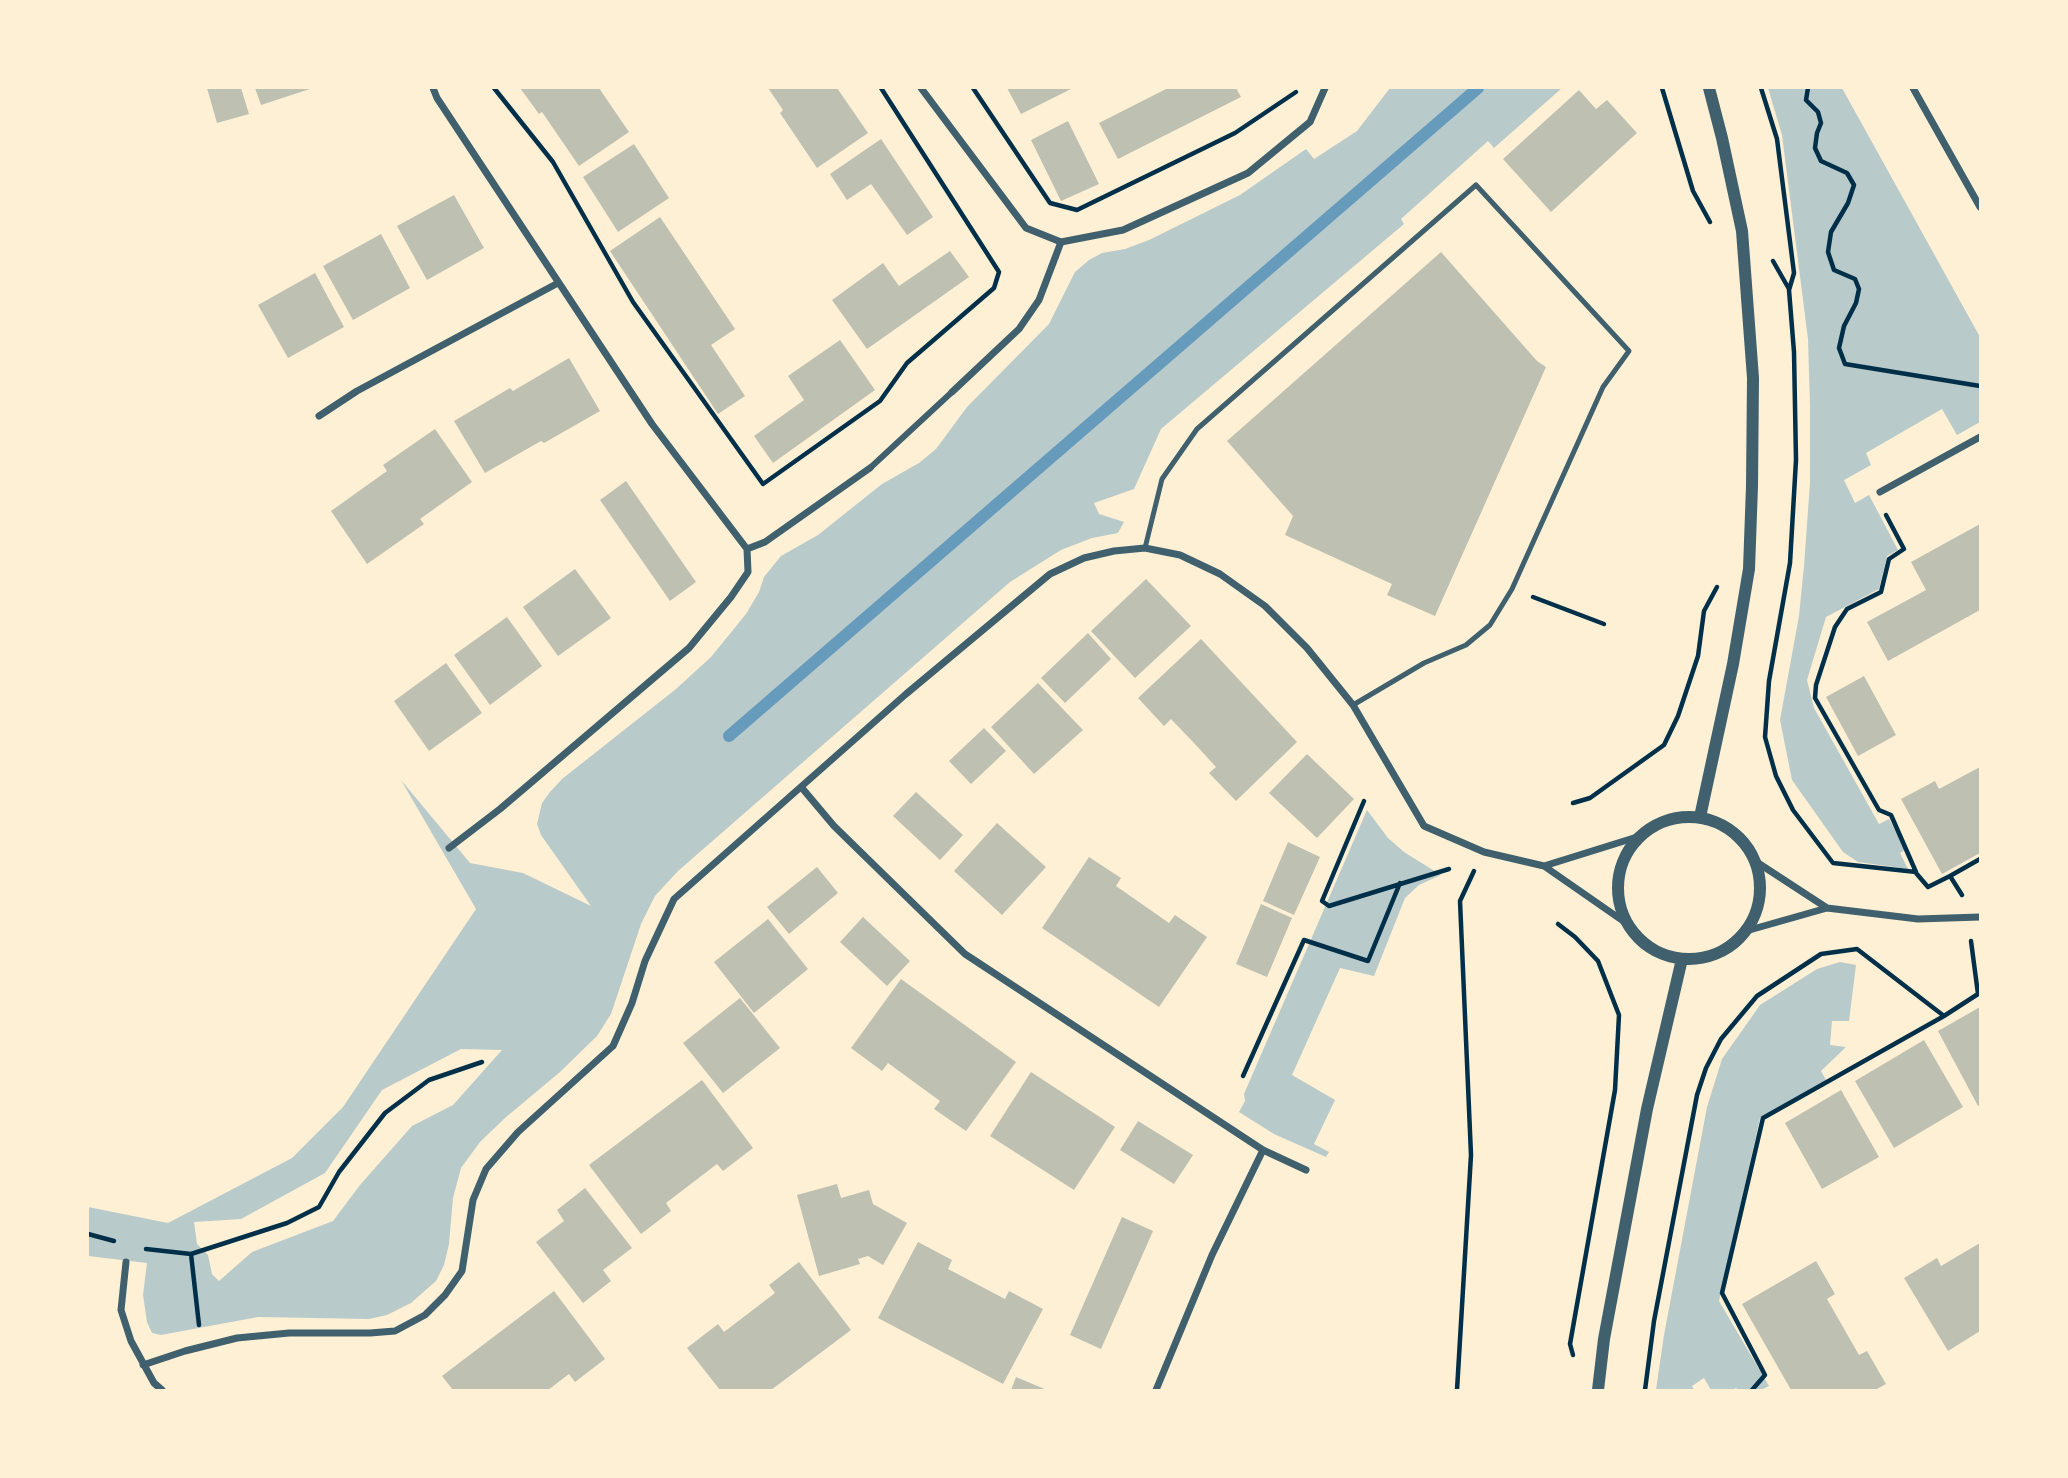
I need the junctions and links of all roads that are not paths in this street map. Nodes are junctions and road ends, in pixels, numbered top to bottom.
1 (433, 88) edge
2 (921, 88) edge
3 (1325, 88) edge
4 (1709, 88) edge
5 (1913, 88) edge
6 (1980, 207) edge
7 (1061, 242) junction
8 (558, 283) junction
9 (952, 392) joint
10 (319, 416) dead end
11 (1980, 437) edge
12 (870, 468) joint
13 (1880, 492) road end
14 (1145, 548) junction
15 (747, 550) junction
16 (1353, 705) junction
17 (802, 788) junction
18 (1700, 817) junction
19 (1637, 837) junction
20 (449, 848) dead end
21 (1755, 861) junction
22 (1544, 866) junction
23 (1827, 908) junction
24 (1980, 917) edge
25 (1626, 923) junction
26 (1746, 931) junction
27 (1682, 959) junction
28 (1263, 1150) junction
29 (1306, 1170) dead end
30 (126, 1262) dead end
31 (143, 1365) junction
32 (162, 1391) edge
33 (1156, 1391) edge
34 (1598, 1391) edge

1 - 8 street
2 - 7 street
3 - 7 street
4 - 18 street
5 - 6 street
7 - 9 street
8 - 10 street
8 - 15 street
9 - 12 street
11 - 13 street
12 - 15 street
14 - 16 street
14 - 16 lane
14 - 17 street
15 - 20 street
16 - 22 street
17 - 28 street
17 - 31 street
18 - 19 street
18 - 21 street
19 - 22 street
19 - 25 street
21 - 23 street
21 - 26 street
22 - 25 street
23 - 24 street
23 - 26 street
25 - 27 street
26 - 27 street
27 - 34 street
28 - 29 street
28 - 33 street
30 - 31 street
31 - 32 street

